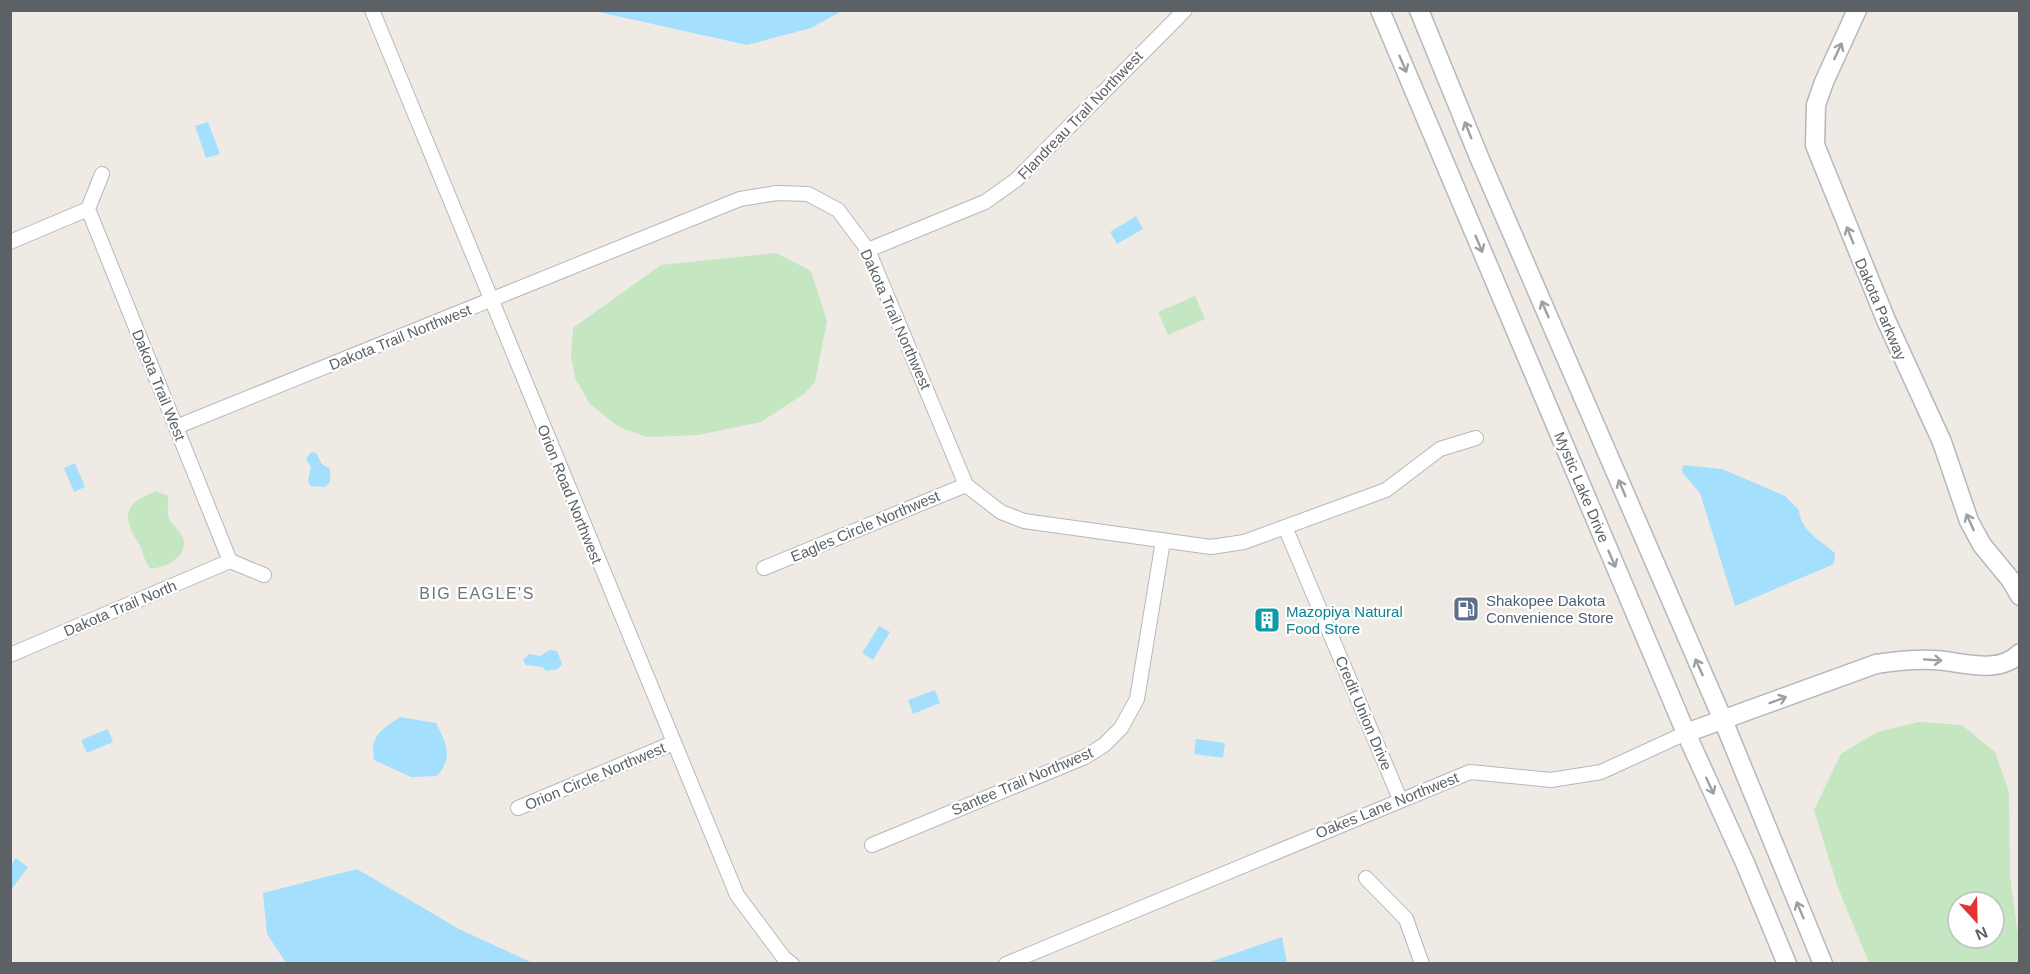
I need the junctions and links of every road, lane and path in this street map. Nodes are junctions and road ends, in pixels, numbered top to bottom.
1 (372, 10) edge
2 (1185, 10) edge
3 (1380, 10) edge
4 (1419, 10) edge
5 (1857, 10) edge
6 (102, 174) dead end
7 (88, 209) junction
8 (10, 242) edge
9 (868, 250) junction
10 (491, 301) junction
11 (176, 427) junction
12 (1476, 438) dead end
13 (966, 484) junction
14 (1285, 527) junction
15 (1163, 542) junction
16 (230, 561) junction
17 (764, 568) dead end
18 (264, 575) dead end
19 (2019, 596) edge
20 (2019, 653) edge
21 (10, 655) edge
22 (1723, 720) junction
23 (1686, 733) junction
24 (673, 743) junction
25 (1400, 799) junction
26 (518, 808) dead end
27 (872, 845) dead end
28 (1366, 878) dead end
29 (792, 963) edge
30 (1006, 963) edge
31 (1422, 963) edge
32 (1787, 963) edge
33 (1823, 963) edge

1 - 10 street, Orion Road Northwest
2 - 9 street, Flandreau Trail Northwest
3 -> 23 street, Mystic Lake Drive
22 -> 4 street
19 -> 5 street, Dakota Parkway
6 - 7 street
7 - 8 street
7 - 11 street, Dakota Trail West
9 - 10 street, Dakota Trail Northwest
9 - 13 street, Dakota Trail Northwest
10 - 11 street, Dakota Trail Northwest
10 - 24 street, Orion Road Northwest
11 - 16 street, Dakota Trail West
12 - 14 street, Dakota Trail Northwest
13 - 15 street, Dakota Trail Northwest
13 - 17 street, Eagles Circle Northwest
14 - 15 street, Dakota Trail Northwest
14 - 25 street, Credit Union Drive
15 - 27 street, Santee Trail Northwest
16 - 18 street
16 - 21 street, Dakota Trail North
22 -> 20 street, Oakes Lane Northwest
22 - 23 street, Oakes Lane Northwest
33 -> 22 street
23 - 25 street, Oakes Lane Northwest
23 -> 32 street, Mystic Lake Drive
24 - 26 street, Orion Circle Northwest
24 - 29 street, Orion Road Northwest
25 - 30 street, Oakes Lane Northwest
28 - 31 street

